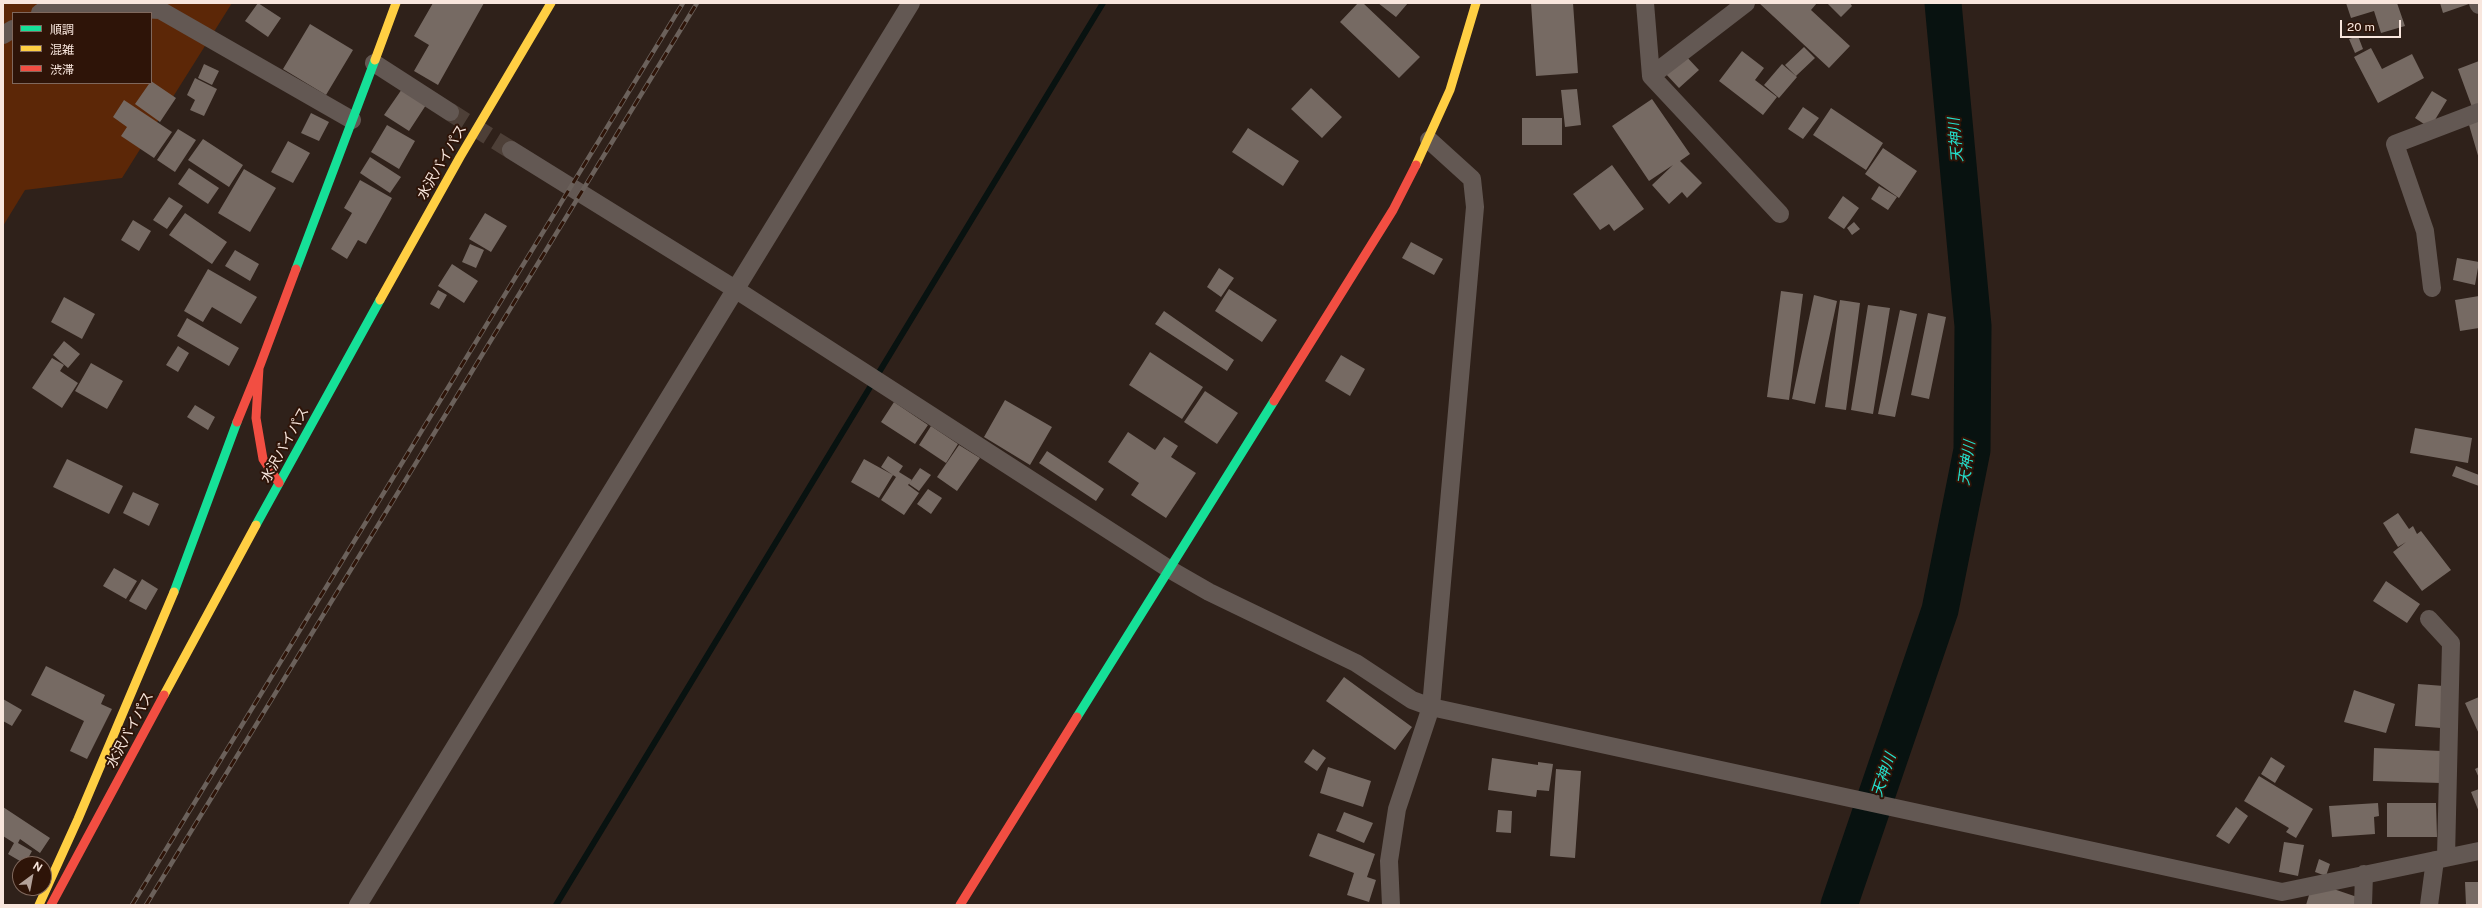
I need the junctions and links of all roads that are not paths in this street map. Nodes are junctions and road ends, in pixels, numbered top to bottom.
1 (396, 3) edge
2 (551, 3) edge
3 (910, 3) edge
4 (1476, 3) edge
5 (1645, 3) edge
6 (1746, 3) edge
7 (42, 12) edge
8 (12, 30) edge
9 (3, 35) edge
10 (374, 63) junction
11 (1651, 76) junction
12 (450, 112) tunnel mouth
13 (2479, 112) edge
14 (352, 120) junction
15 (1429, 140) junction
16 (511, 150) tunnel mouth
17 (1780, 214) dead end
18 (735, 288) junction
19 (2432, 288) dead end
20 (259, 368) junction
21 (280, 483) junction
22 (1169, 569) junction
23 (2429, 619) dead end
24 (1431, 707) junction
25 (2479, 851) edge
26 (2441, 859) junction
27 (2364, 874) junction
28 (39, 905) edge
29 (51, 905) edge
30 (358, 905) edge
31 (960, 905) edge
32 (1391, 905) edge
33 (2363, 905) edge
34 (2429, 905) edge

1 - 10 main road
2 - 21 main road, 水沢バイパス
3 - 18 street
4 - 15 main road
5 - 11 street
6 - 11 street
7 - 14 street
8 - 9 street
10 - 12 street
10 - 14 main road
11 - 17 street
13 - 19 street
14 - 20 main road
15 - 22 main road
15 - 24 street
16 - 18 street
18 - 22 street
18 - 30 street
20 - 21 main road
20 - 28 main road
21 - 29 main road, 水沢バイパス
22 - 24 street
22 - 31 main road
23 - 26 street
24 - 27 street
24 - 32 street
25 - 26 street
26 - 27 street
26 - 34 street
27 - 33 street

